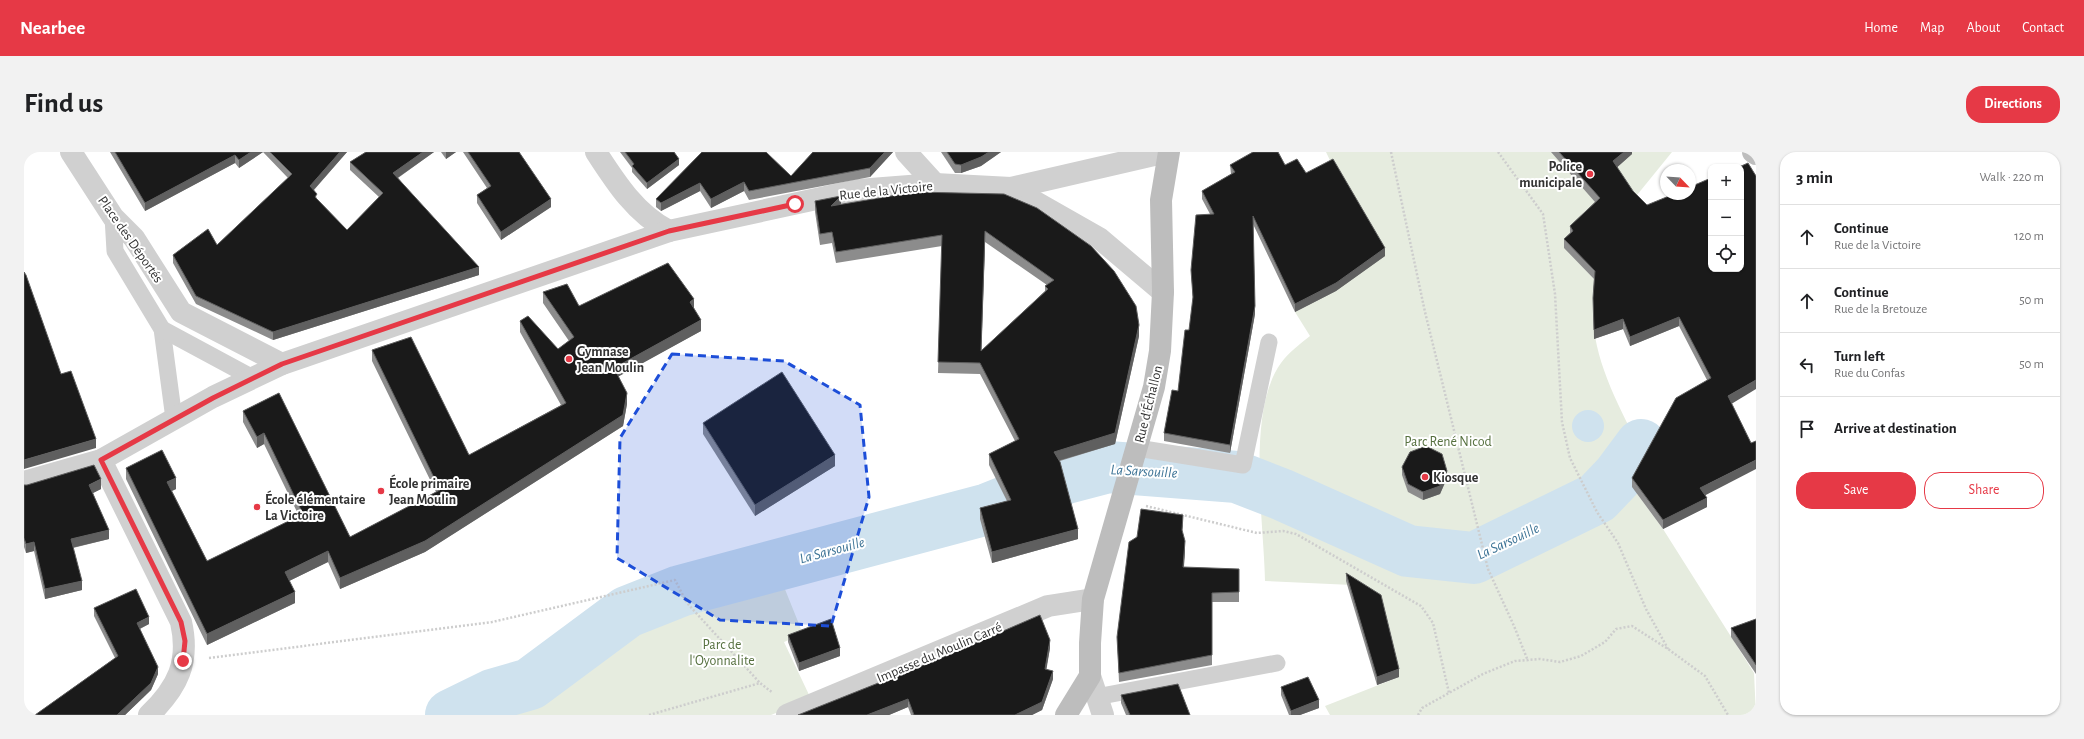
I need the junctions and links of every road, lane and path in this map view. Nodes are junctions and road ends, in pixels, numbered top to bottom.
1 (71, 152) edge
2 (596, 152) edge
3 (906, 152) edge
4 (1168, 152) edge
5 (1391, 152) edge
6 (1498, 152) edge
7 (1753, 152) edge
8 (1756, 154) edge
9 (935, 184) junction
10 (1011, 188) junction
11 (113, 217) junction
12 (669, 231) junction
13 (1163, 292) junction
14 (162, 329) junction
15 (1269, 342) dead end
16 (282, 364) junction
17 (253, 378) junction
18 (174, 419) junction
19 (1134, 457) junction
20 (101, 460) junction
21 (24, 482) edge
22 (1123, 495) junction
23 (1093, 599) junction
24 (1668, 649) junction
25 (183, 661) junction
26 (1528, 661) junction
27 (1277, 663) dead end
28 (1090, 676) junction
29 (760, 683) junction
30 (1449, 693) junction
31 (1100, 706) edge
32 (791, 713) edge
33 (149, 715) edge
34 (649, 715) edge
35 (1066, 715) edge
36 (1418, 715) edge
37 (1728, 715) edge

1 - 11 street, Place des Déportés
2 - 12 street
3 - 9 street
4 - 10 street, Rue de la Victoire
4 - 13 main road, Rue d'Échallon
5 - 26 path
6 - 24 path
7 - 8 main road
9 - 10 street, Rue de la Victoire
9 - 12 street, Rue de la Victoire
10 - 13 street, Rue de la Victoire
11 - 14 lane
11 - 16 street, Place des Déportés
12 - 16 street, Rue de la Victoire
13 - 19 main road, Rue d'Échallon
14 - 17 lane
14 - 18 lane
15 - 19 lane
16 - 17 street, Rue de la Victoire
17 - 18 street, Rue de la Victoire
18 - 20 street, Rue de la Victoire
19 - 22 main road, Rue d'Échallon
20 - 21 street, Rue de la Victoire
20 - 25 street
22 - 23 main road, Rue d'Échallon
22 - 30 path
23 - 28 main road, Rue d'Échallon
23 - 32 street, Impasse du Moulin Carré
24 - 26 path
24 - 37 path
25 - 29 path
25 - 33 street
26 - 30 path
27 - 31 lane
28 - 31 street
28 - 35 main road
29 - 32 path
29 - 34 path
30 - 36 path

